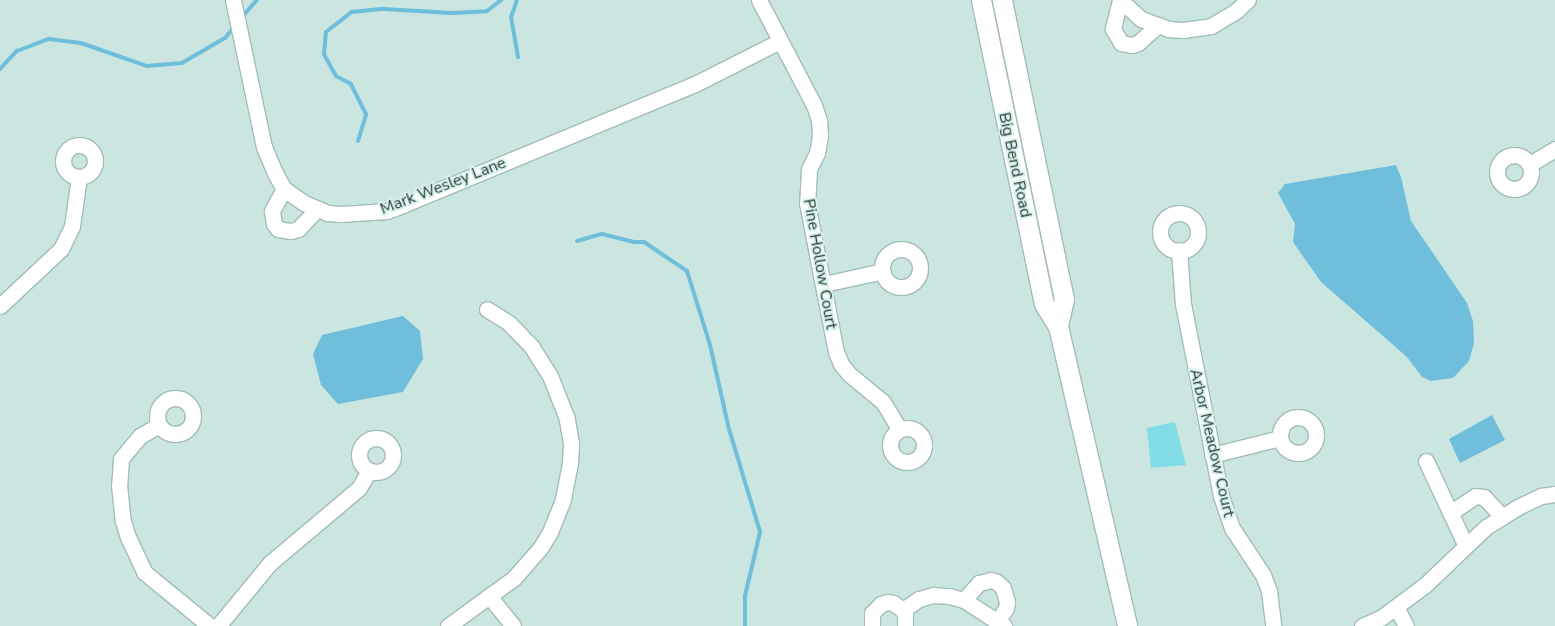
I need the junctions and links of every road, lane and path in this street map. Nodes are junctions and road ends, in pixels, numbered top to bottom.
1 (759, 0) edge
2 (981, 0) edge
3 (1002, 0) edge
4 (1120, 0) edge
5 (1248, 0) edge
6 (233, 2) edge
7 (1158, 25) junction
8 (780, 41) junction
9 (1555, 149) edge
10 (1530, 164) dead end
11 (79, 177) dead end
12 (284, 189) junction
13 (317, 209) junction
14 (1179, 250) dead end
15 (883, 271) dead end
16 (824, 284) junction
17 (0, 306) edge
18 (487, 309) dead end
19 (1058, 326) junction
20 (159, 425) dead end
21 (899, 429) dead end
22 (1280, 438) dead end
23 (1212, 455) junction
24 (1426, 460) dead end
25 (369, 471) dead end
26 (1555, 494) edge
27 (1450, 513) junction
28 (1502, 516) junction
29 (1466, 544) junction
30 (489, 596) junction
31 (964, 600) junction
32 (1396, 607) junction
33 (903, 610) junction
34 (1000, 624) edge
35 (210, 626) edge
36 (218, 626) edge
37 (448, 626) edge
38 (513, 626) edge
39 (872, 626) edge
40 (905, 626) edge
41 (1126, 626) edge
42 (1273, 626) edge
43 (1364, 626) edge
44 (1406, 626) edge

1 - 8 street, Pine Hollow Court
2 - 19 main road, Big Bend Road
3 - 19 main road, Big Bend Road
4 - 7 street
4 - 7 street
5 - 7 street
6 - 12 street
8 - 13 street, Mark Wesley Lane
8 - 16 street, Pine Hollow Court
9 - 10 street
11 - 17 street
12 - 13 street, Mark Wesley Lane
12 - 13 street
14 - 23 street, Arbor Meadow Court
15 - 16 street
16 - 21 street, Pine Hollow Court
18 - 30 street
19 - 41 main road, Big Bend Road
20 - 35 street
22 - 23 street
23 - 42 street, Arbor Meadow Court
24 - 27 street
25 - 36 street
26 - 28 street
27 - 28 street
27 - 29 street
28 - 29 street
29 - 32 street
30 - 37 street
30 - 38 street
31 - 33 street
31 - 34 street
31 - 34 street
32 - 43 street
32 - 44 street
33 - 39 street
33 - 40 street

